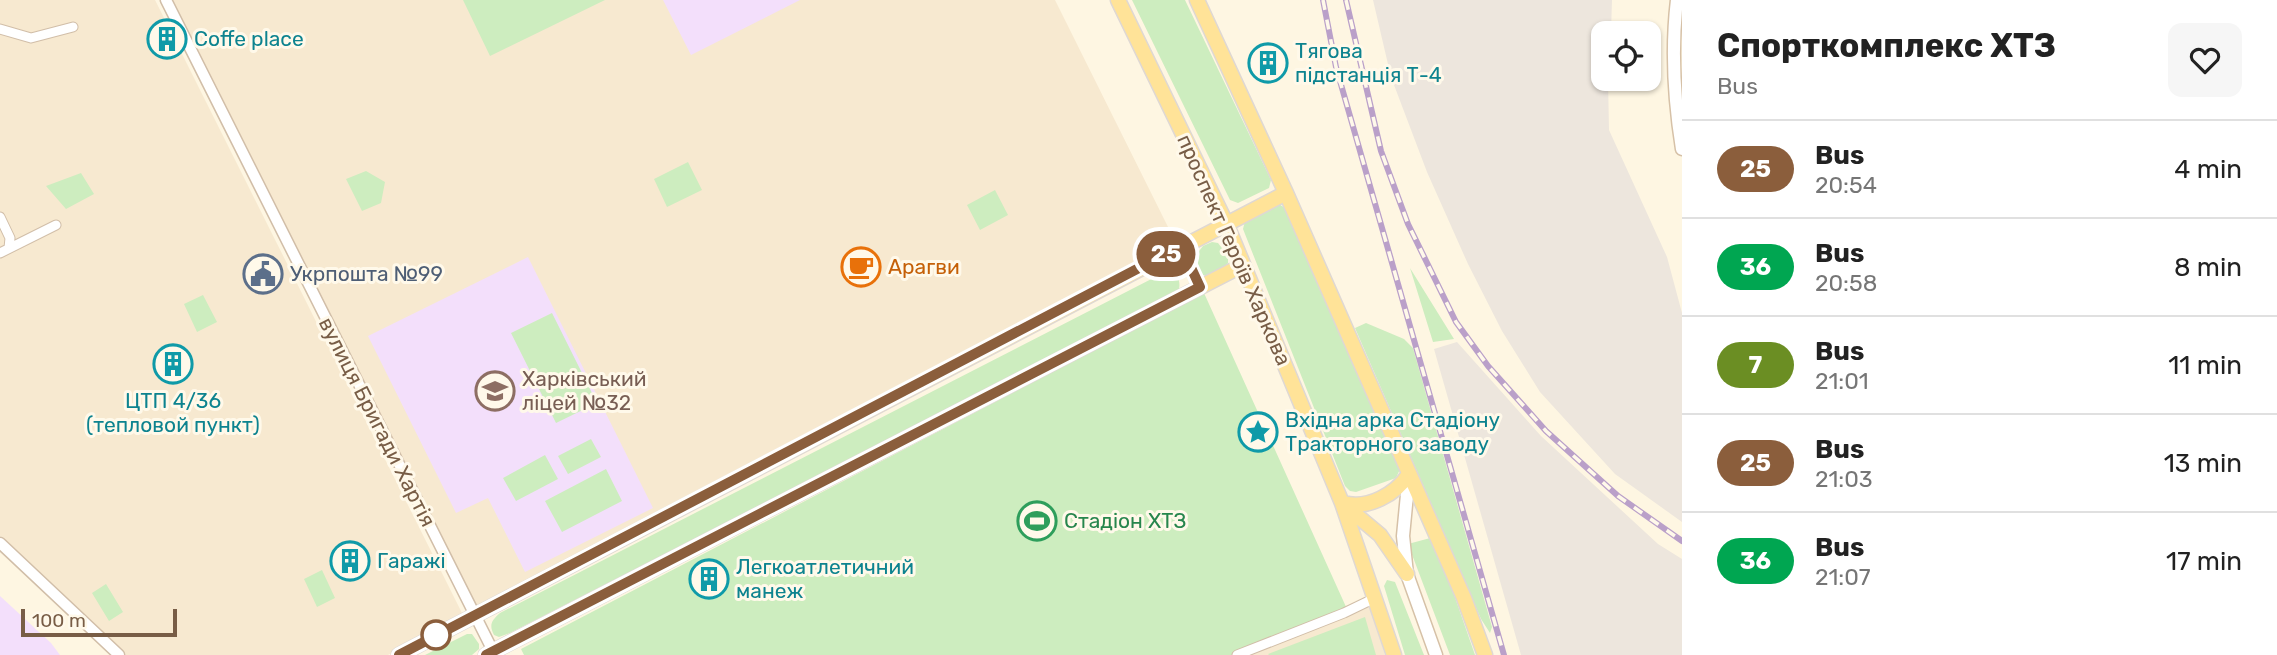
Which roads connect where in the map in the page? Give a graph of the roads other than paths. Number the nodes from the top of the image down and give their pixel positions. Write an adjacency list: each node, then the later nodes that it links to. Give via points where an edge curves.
1 (166, 0): 19 (street, вулиця Бригади Хартія)
2 (1118, 0): 10 (main road, проспект Героїв Харкова)
3 (1198, 0): 8 (main road)
4 (1677, 0): 7 (main road, via 1674,71)
5 (74, 27): 6 (street, via 31,38)
6 (0, 29)
7 (1682, 149)
8 (1286, 193): 10 (main road); 14 (main road)
9 (0, 217): 12 (street, via 10,238)
10 (1226, 223): 13 (main road, проспект Героїв Харкова); 19 (main road)
11 (56, 225): 12 (street)
12 (5, 251)
13 (1243, 265): 15 (main road, проспект Героїв Харкова); 20 (main road)
14 (1409, 474): 15 (main road, via 1396,490 1375,500 1353,506); 17 (main road, via 1403,536); 26 (main road)
15 (1342, 503): 17 (main road, via 1380,535); 18 (main road, проспект Героїв Харкова)
16 (0, 543): 21 (street)
17 (1407, 574): 25 (main road)
18 (1376, 598): 23 (street); 24 (main road, проспект Героїв Харкова)
19 (474, 616): 20 (street, вулиця Бригади Хартія); 22 (main road)
20 (491, 654)
21 (119, 655)
22 (399, 655)
23 (1237, 655)
24 (1394, 655)
25 (1436, 655)
26 (1485, 655)

